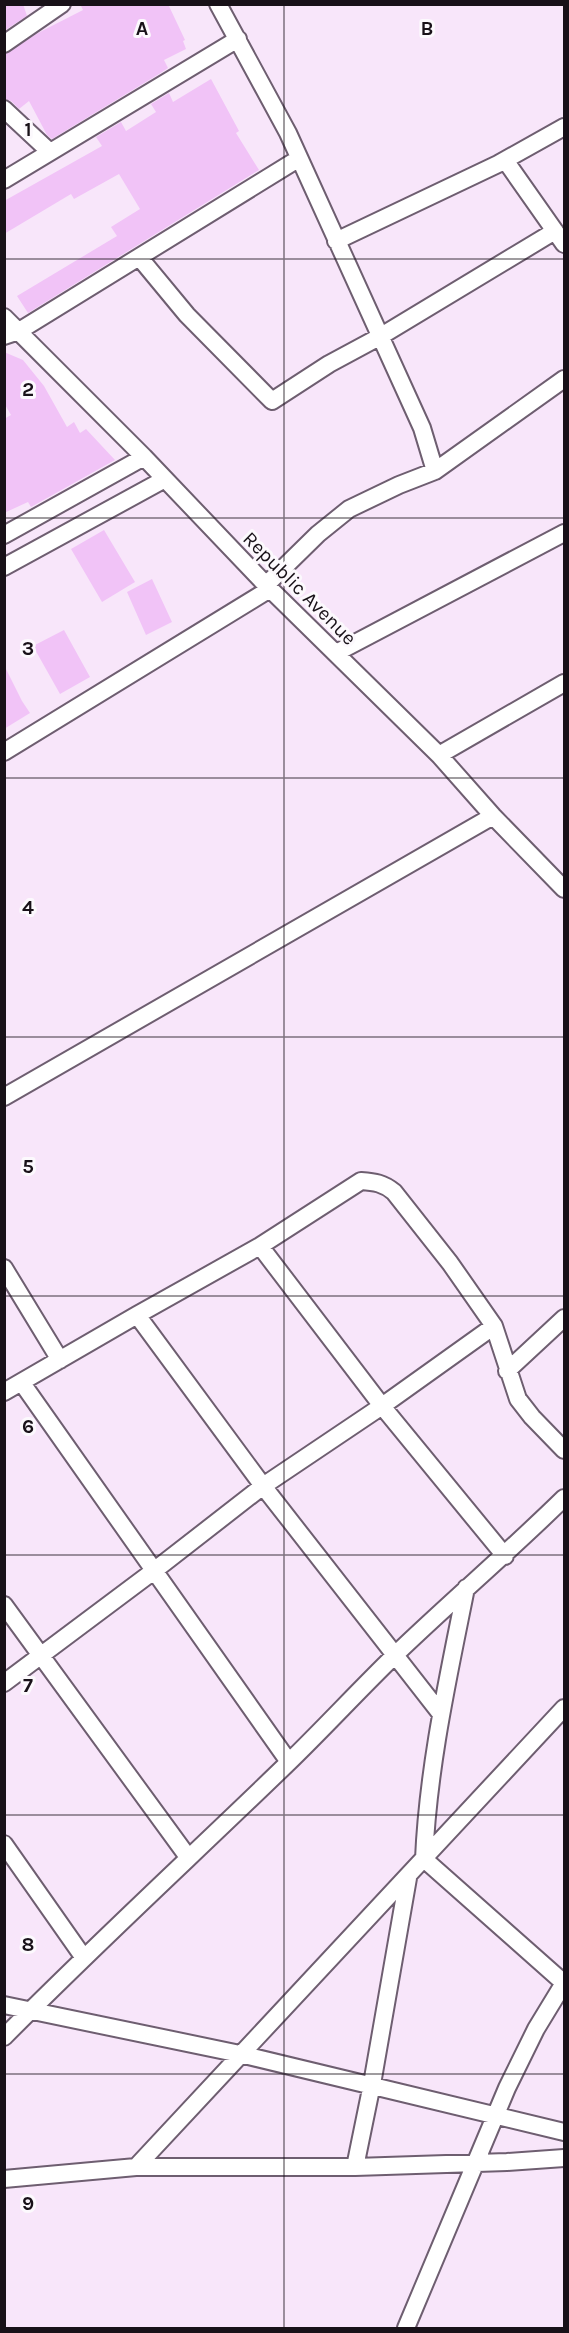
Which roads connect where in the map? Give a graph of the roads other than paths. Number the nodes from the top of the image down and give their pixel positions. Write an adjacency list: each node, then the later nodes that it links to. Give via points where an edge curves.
1 (62, 4): 3 (street)
2 (218, 4): 4 (street)
3 (42, 10): 5 (street)
4 (238, 39): 8 (street); 9 (street)
5 (4, 44)
6 (4, 109): 8 (street)
7 (564, 127): 10 (street)
8 (50, 152): 11 (street)
9 (298, 159): 13 (street); 14 (street)
10 (505, 160): 12 (street); 13 (street)
11 (4, 180)
12 (560, 238): 17 (street)
13 (336, 241): 17 (street)
14 (139, 257): 16 (street); 17 (street, via 187,315 272,401)
15 (4, 317): 16 (street, Republic Avenue)
16 (12, 334): 19 (street, Republic Avenue)
17 (381, 336): 20 (street, via 422,428)
18 (564, 379): 20 (street)
19 (144, 458): 21 (street, Republic Avenue); 23 (street)
20 (435, 471): 25 (street, via 349,509 318,534)
21 (165, 479): 24 (street); 25 (street, Republic Avenue)
22 (564, 533): 26 (street)
23 (4, 535)
24 (4, 567)
25 (268, 587): 26 (street, Republic Avenue); 28 (street)
26 (336, 653): 29 (street, Republic Avenue)
27 (564, 684): 29 (street)
28 (4, 752)
29 (439, 755): 30 (street, Republic Avenue)
30 (493, 816): 31 (street, Republic Avenue); 32 (street)
31 (564, 889)
32 (4, 1097)
33 (260, 1246): 35 (street); 37 (street, via 361,1181 384,1184 443,1254); 42 (street)
34 (4, 1268): 38 (street)
35 (137, 1315): 38 (street); 44 (street)
36 (564, 1318): 39 (street)
37 (494, 1326): 39 (street); 42 (street)
38 (60, 1359): 40 (street)
39 (507, 1371): 43 (street, via 518,1399)
40 (22, 1383): 41 (street); 47 (street)
41 (4, 1392)
42 (382, 1406): 44 (street); 46 (street)
43 (564, 1450)
44 (263, 1486): 47 (street); 51 (street)
45 (564, 1498): 46 (street)
46 (505, 1556): 48 (street)
47 (155, 1570): 50 (street); 55 (street)
48 (466, 1588): 51 (street); 54 (street)
49 (4, 1605): 50 (street)
50 (40, 1656): 52 (street); 57 (street)
51 (394, 1656): 54 (street); 55 (street)
52 (4, 1683)
53 (564, 1708): 58 (street)
54 (441, 1714): 58 (street)
55 (289, 1762): 57 (street)
56 (4, 1844): 60 (street)
57 (188, 1857): 60 (street)
58 (424, 1859): 59 (street); 66 (street, via 564,1983 517,2065)
59 (408, 1878): 64 (street); 65 (street)
60 (84, 1958): 62 (street)
61 (4, 2005): 62 (street)
62 (31, 2010): 63 (street); 64 (street)
63 (4, 2037)
64 (240, 2054): 65 (street); 71 (street)
65 (372, 2084): 66 (street); 70 (street)
66 (495, 2114): 67 (street); 69 (street)
67 (564, 2132)
68 (564, 2158): 69 (street)
69 (476, 2163): 70 (street); 73 (street)
70 (355, 2167): 71 (street)
71 (136, 2168): 72 (street)
72 (4, 2179)
73 (406, 2328)

